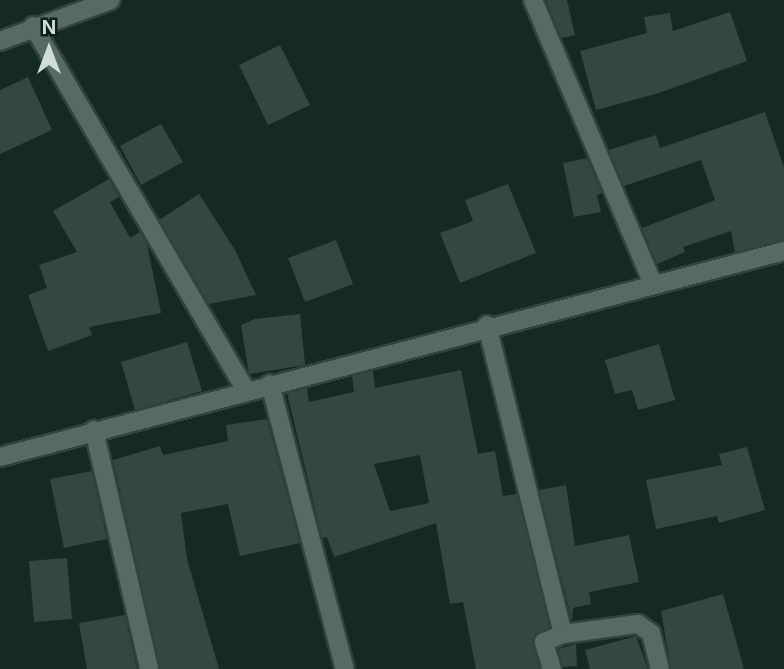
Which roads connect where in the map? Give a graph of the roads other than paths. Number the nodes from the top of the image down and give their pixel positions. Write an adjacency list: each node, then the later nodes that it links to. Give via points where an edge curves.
1 (111, 0): 3 (street)
2 (533, 0): 6 (street)
3 (33, 26): 4 (street); 9 (street)
4 (0, 41)
5 (784, 251): 6 (street)
6 (653, 284): 7 (street)
7 (487, 326): 8 (street); 12 (street)
8 (270, 384): 9 (street); 14 (street)
9 (246, 391): 10 (street)
10 (94, 430): 11 (street); 13 (street)
11 (0, 457)
12 (563, 634): 15 (street, via 544,642); 16 (street, via 638,624 651,632)
13 (149, 669)
14 (345, 669)
15 (552, 669)
16 (660, 669)

